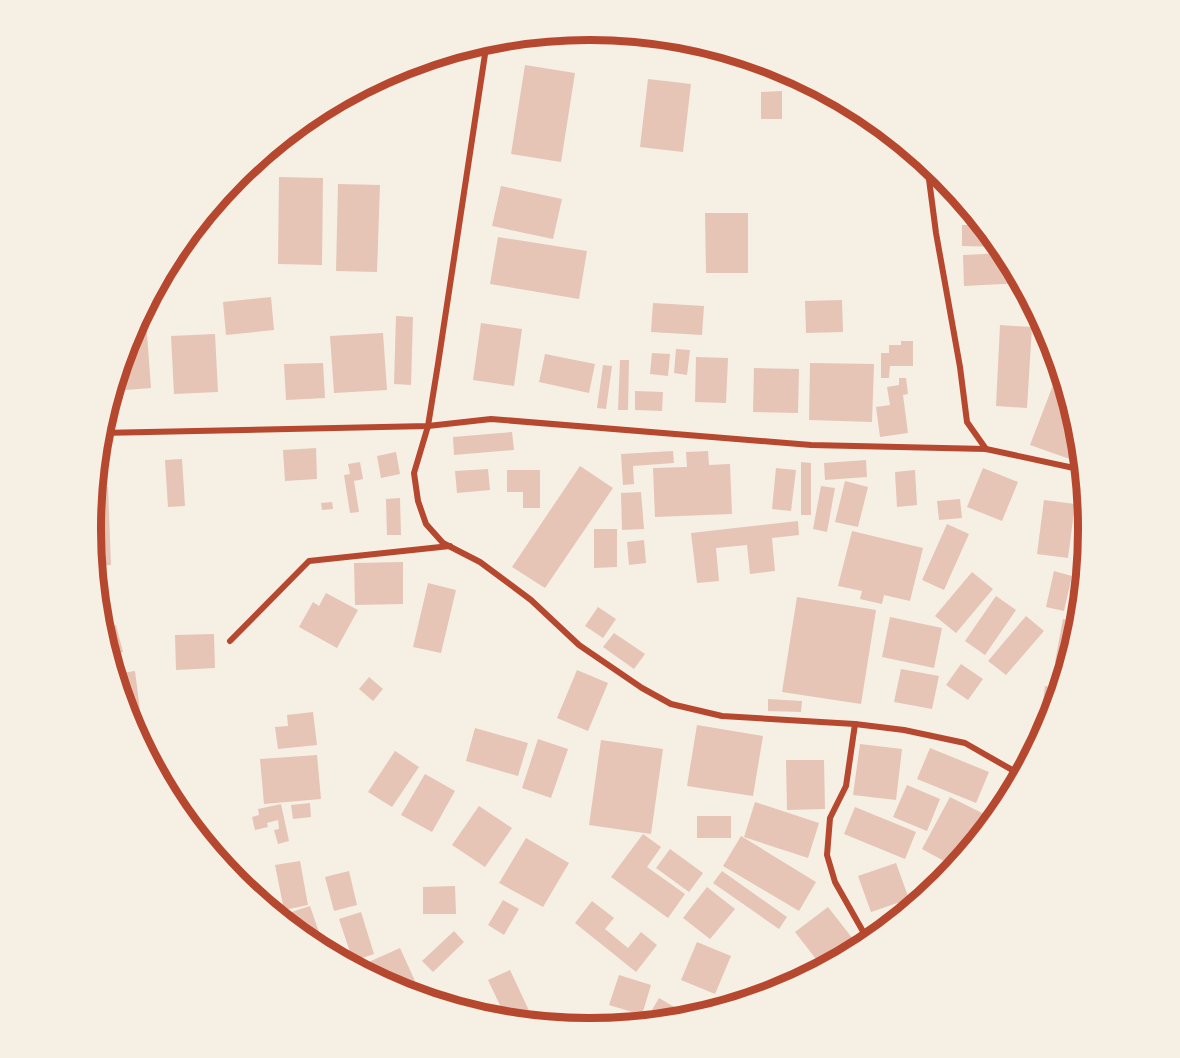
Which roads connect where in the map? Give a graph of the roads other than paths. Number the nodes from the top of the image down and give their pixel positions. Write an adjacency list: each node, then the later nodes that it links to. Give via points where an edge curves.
1 (485, 52): 3 (street)
2 (929, 178): 5 (street, via 967,422)
3 (428, 426): 4 (street); 5 (street, via 491,419 811,445); 7 (street, via 414,473 418,501 426,524)
4 (111, 433)
5 (986, 449): 6 (street)
6 (1074, 468)
7 (450, 546): 8 (street, via 309,561); 9 (street, via 480,562 523,594 579,645 671,704 722,716)
8 (230, 641)
9 (855, 724): 10 (street, via 965,743); 11 (street, via 846,786 830,818 827,855 835,882)
10 (1014, 771)
11 (864, 933)

